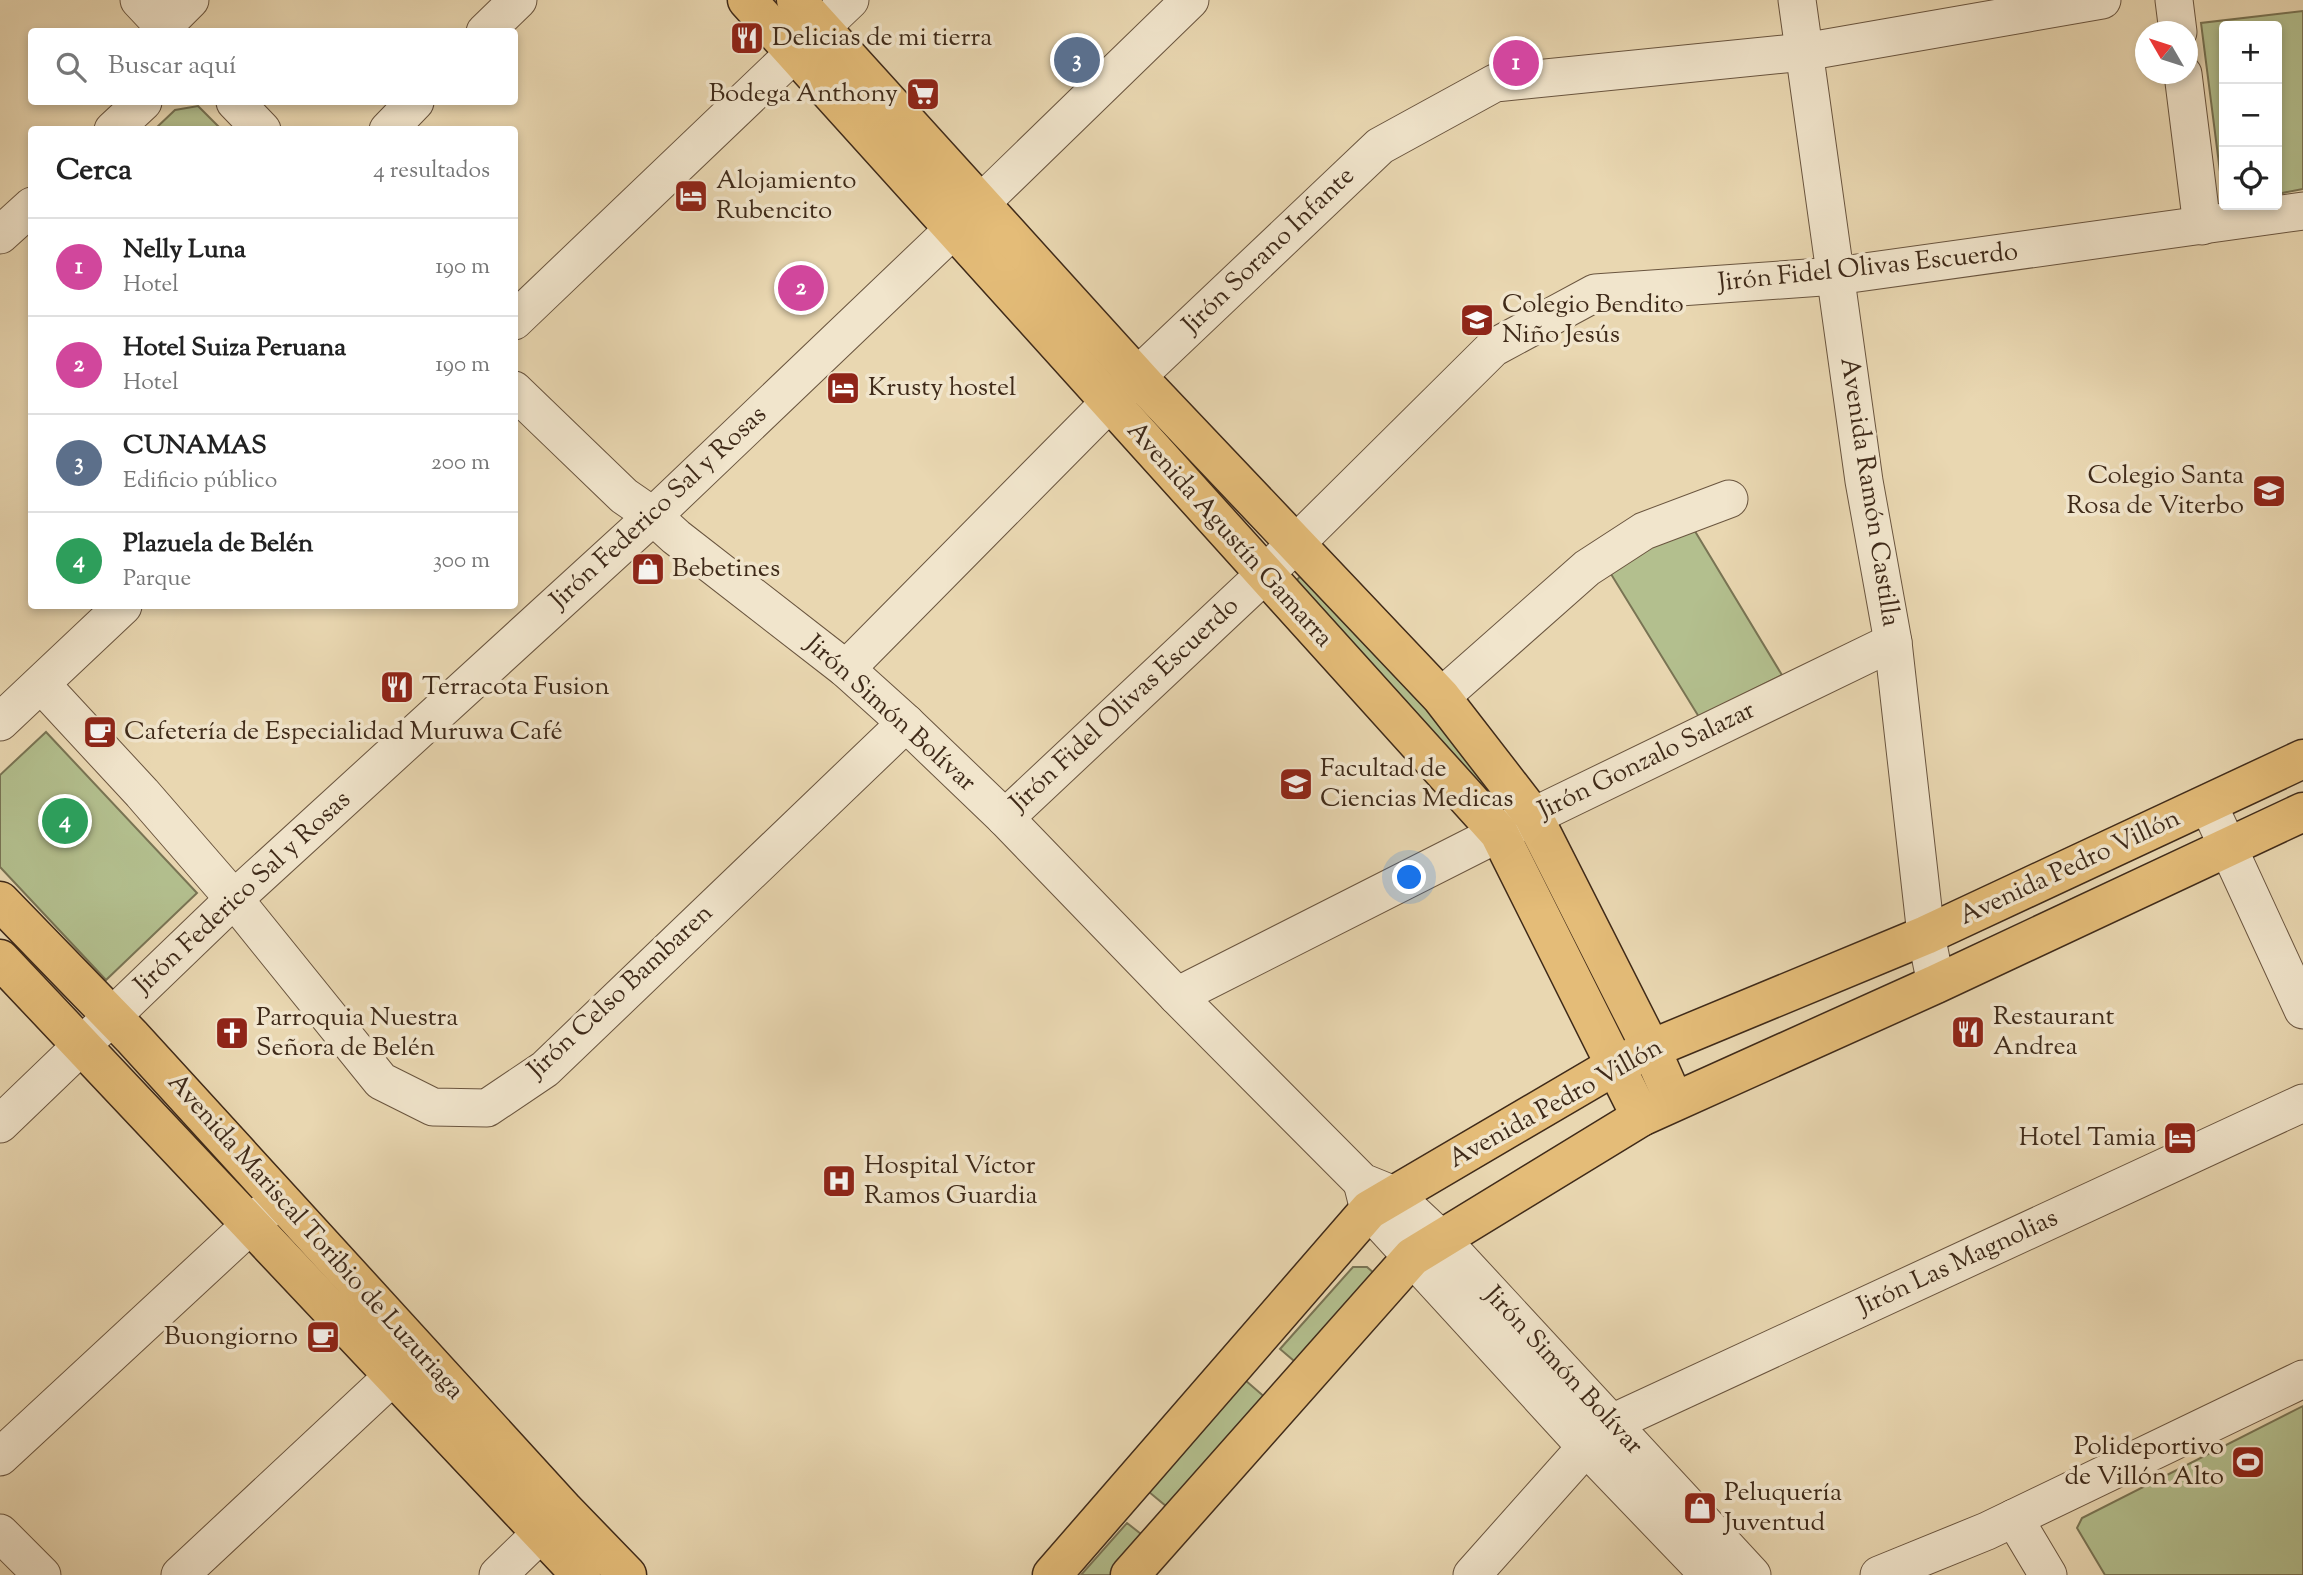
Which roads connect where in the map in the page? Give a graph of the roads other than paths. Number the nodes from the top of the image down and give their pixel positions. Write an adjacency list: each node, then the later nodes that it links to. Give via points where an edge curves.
1 (139, 0): 12 (street)
2 (190, 0): 13 (street)
3 (518, 0): 14 (street)
4 (747, 0): 15 (main road, Avenida Agustín Gamarra)
5 (796, 0): 15 (main road, Avenida Agustín Gamarra)
6 (850, 0): 15 (street)
7 (1190, 0): 26 (street, Jirón Federico Sal y Rosas)
8 (1797, 0): 16 (street, Avenida Ramón Castilla)
9 (2102, 0): 16 (street, Jirón Sorano Infante)
10 (2174, 0): 11 (street)
11 (2177, 21)
12 (166, 28)
13 (168, 28)
14 (489, 28)
15 (808, 40): 26 (main road, Avenida Agustín Gamarra); 30 (street)
16 (1804, 52): 29 (street, Avenida Ramón Castilla); 31 (street, Jirón Sorano Infante, via 1495,83 1380,146)
17 (2184, 84): 27 (street)
18 (141, 105): 21 (street)
19 (238, 105): 22 (street)
20 (412, 105): 23 (street)
21 (117, 126)
22 (258, 126)
23 (392, 126)
24 (28, 210): 28 (street)
25 (2303, 211): 27 (street, Jirón Fidel Olivas Escuerdo)
26 (968, 216): 31 (main road, Avenida Agustín Gamarra); 34 (street, Jirón Federico Sal y Rosas)
27 (2202, 226): 29 (street, Jirón Fidel Olivas Escuerdo)
28 (0, 235)
29 (1836, 276): 35 (street, Jirón Fidel Olivas Escuerdo, via 1595,293 1493,348); 38 (street, Avenida Ramón Castilla, via 1864,481)
30 (518, 317)
31 (1124, 390): 35 (main road, Avenida Agustín Gamarra); 36 (main road, Avenida Agustín Gamarra); 39 (street, Jirón Sorano Infante)
32 (518, 394): 34 (street, Jirón Simón Bolívar, via 624,496)
33 (1729, 499): 41 (street, via 1644,531 1587,568)
34 (653, 516): 39 (street, Jirón Simón Bolívar); 51 (street, Jirón Federico Sal y Rosas)
35 (1295, 545): 36 (street, Jirón Fidel Olivas Escuerdo); 41 (main road, Avenida Agustín Gamarra)
36 (1264, 575): 48 (street, Jirón Fidel Olivas Escuerdo); 49 (main road, Avenida Agustín Gamarra)
37 (120, 609): 40 (street)
38 (1893, 642): 47 (street, Jirón Gonzalo Salazar); 53 (street, Avenida Ramón Castilla)
39 (846, 669): 43 (street, Jirón Simón Bolívar)
40 (41, 684): 42 (street); 51 (street, Jirón Celso Bambaren)
41 (1441, 698): 47 (main road, Avenida Agustín Gamarra)
42 (0, 722)
43 (906, 723): 48 (street, Jirón Simón Bolívar); 51 (street, Jirón Celso Bambaren, via 545,1069 488,1108 433,1107 381,1081)
44 (2303, 759): 45 (main road, Avenida Pedro Villón)
45 (2208, 804): 50 (street); 53 (main road, Avenida Pedro Villón)
46 (2303, 812): 50 (main road, Avenida Pedro Villón)
47 (1533, 816): 49 (street, Jirón Gonzalo Salazar); 60 (main road, Avenida Agustín Gamarra)
48 (1004, 818): 56 (street, Jirón Simón Bolívar)
49 (1499, 832): 56 (street, Jirón Gonzalo Salazar); 61 (main road, Avenida Agustín Gamarra)
50 (2230, 848): 55 (main road, Avenida Pedro Villón); 57 (street)
51 (234, 899): 58 (street, Jirón Federico Sal y Rosas)
52 (0, 901): 58 (main road, Avenida Mariscal Toribio de Luzuriaga)
53 (1926, 935): 55 (street, Avenida Ramón Castilla); 60 (main road, Avenida Pedro Villón)
54 (0, 959): 59 (main road, Avenida Mariscal Toribio de Luzuriaga)
55 (1936, 984): 63 (main road, Avenida Pedro Villón)
56 (1177, 996): 65 (street, Jirón Simón Bolívar)
57 (2303, 1010)
58 (113, 1016): 59 (street, Jirón Federico Sal y Rosas); 66 (main road, Avenida Mariscal Toribio de Luzuriaga)
59 (82, 1044): 64 (street, Jirón Federico Sal y Rosas); 67 (main road, Avenida Mariscal Toribio de Luzuriaga)
60 (1651, 1049): 61 (main road, Avenida Pedro Villón); 63 (main road, Avenida Agustín Gamarra)
61 (1616, 1065): 63 (main road, Avenida Agustín Gamarra); 65 (main road, Avenida Pedro Villón)
62 (2303, 1103): 73 (street, Jirón Las Magnolias)
63 (1657, 1109): 68 (main road, Avenida Pedro Villón)
64 (0, 1124)
65 (1375, 1196): 68 (street, Jirón Simón Bolívar); 69 (main road, Avenida Pedro Villón)
66 (279, 1199): 67 (street); 78 (main road, Avenida Mariscal Toribio de Luzuriaga)
67 (251, 1225): 70 (main road, Avenida Mariscal Toribio de Luzuriaga); 75 (street)
68 (1427, 1248): 72 (main road, Avenida Pedro Villón); 73 (street, Jirón Simón Bolívar); 74 (street, Jirón Simón Bolívar)
69 (1250, 1347): 72 (main road); 76 (main road, Avenida Pedro Villón)
70 (392, 1377): 78 (main road, Avenida Mariscal Toribio de Luzuriaga); 82 (street)
71 (2303, 1379): 77 (street)
72 (1297, 1386): 79 (main road, Avenida Pedro Villón)
73 (1612, 1423): 90 (street, Jirón Simón Bolívar)
74 (1586, 1447): 88 (street); 89 (street, Jirón Simón Bolívar)
75 (0, 1457)
76 (1125, 1491): 79 (main road); 86 (main road, Avenida Pedro Villón)
77 (2014, 1518): 91 (street); 92 (street)
78 (553, 1522): 83 (street); 84 (main road, Avenida Mariscal Toribio de Luzuriaga); 85 (main road, Avenida Mariscal Toribio de Luzuriaga)
79 (1169, 1531): 87 (main road, Avenida Pedro Villón)
80 (0, 1533): 81 (street)
81 (42, 1575)
82 (180, 1575)
83 (498, 1575)
84 (581, 1575)
85 (627, 1575)
86 (1052, 1575)
87 (1130, 1575)
88 (1472, 1575)
89 (1709, 1575)
90 (1752, 1575)
91 (1879, 1575)
92 (2048, 1575)

